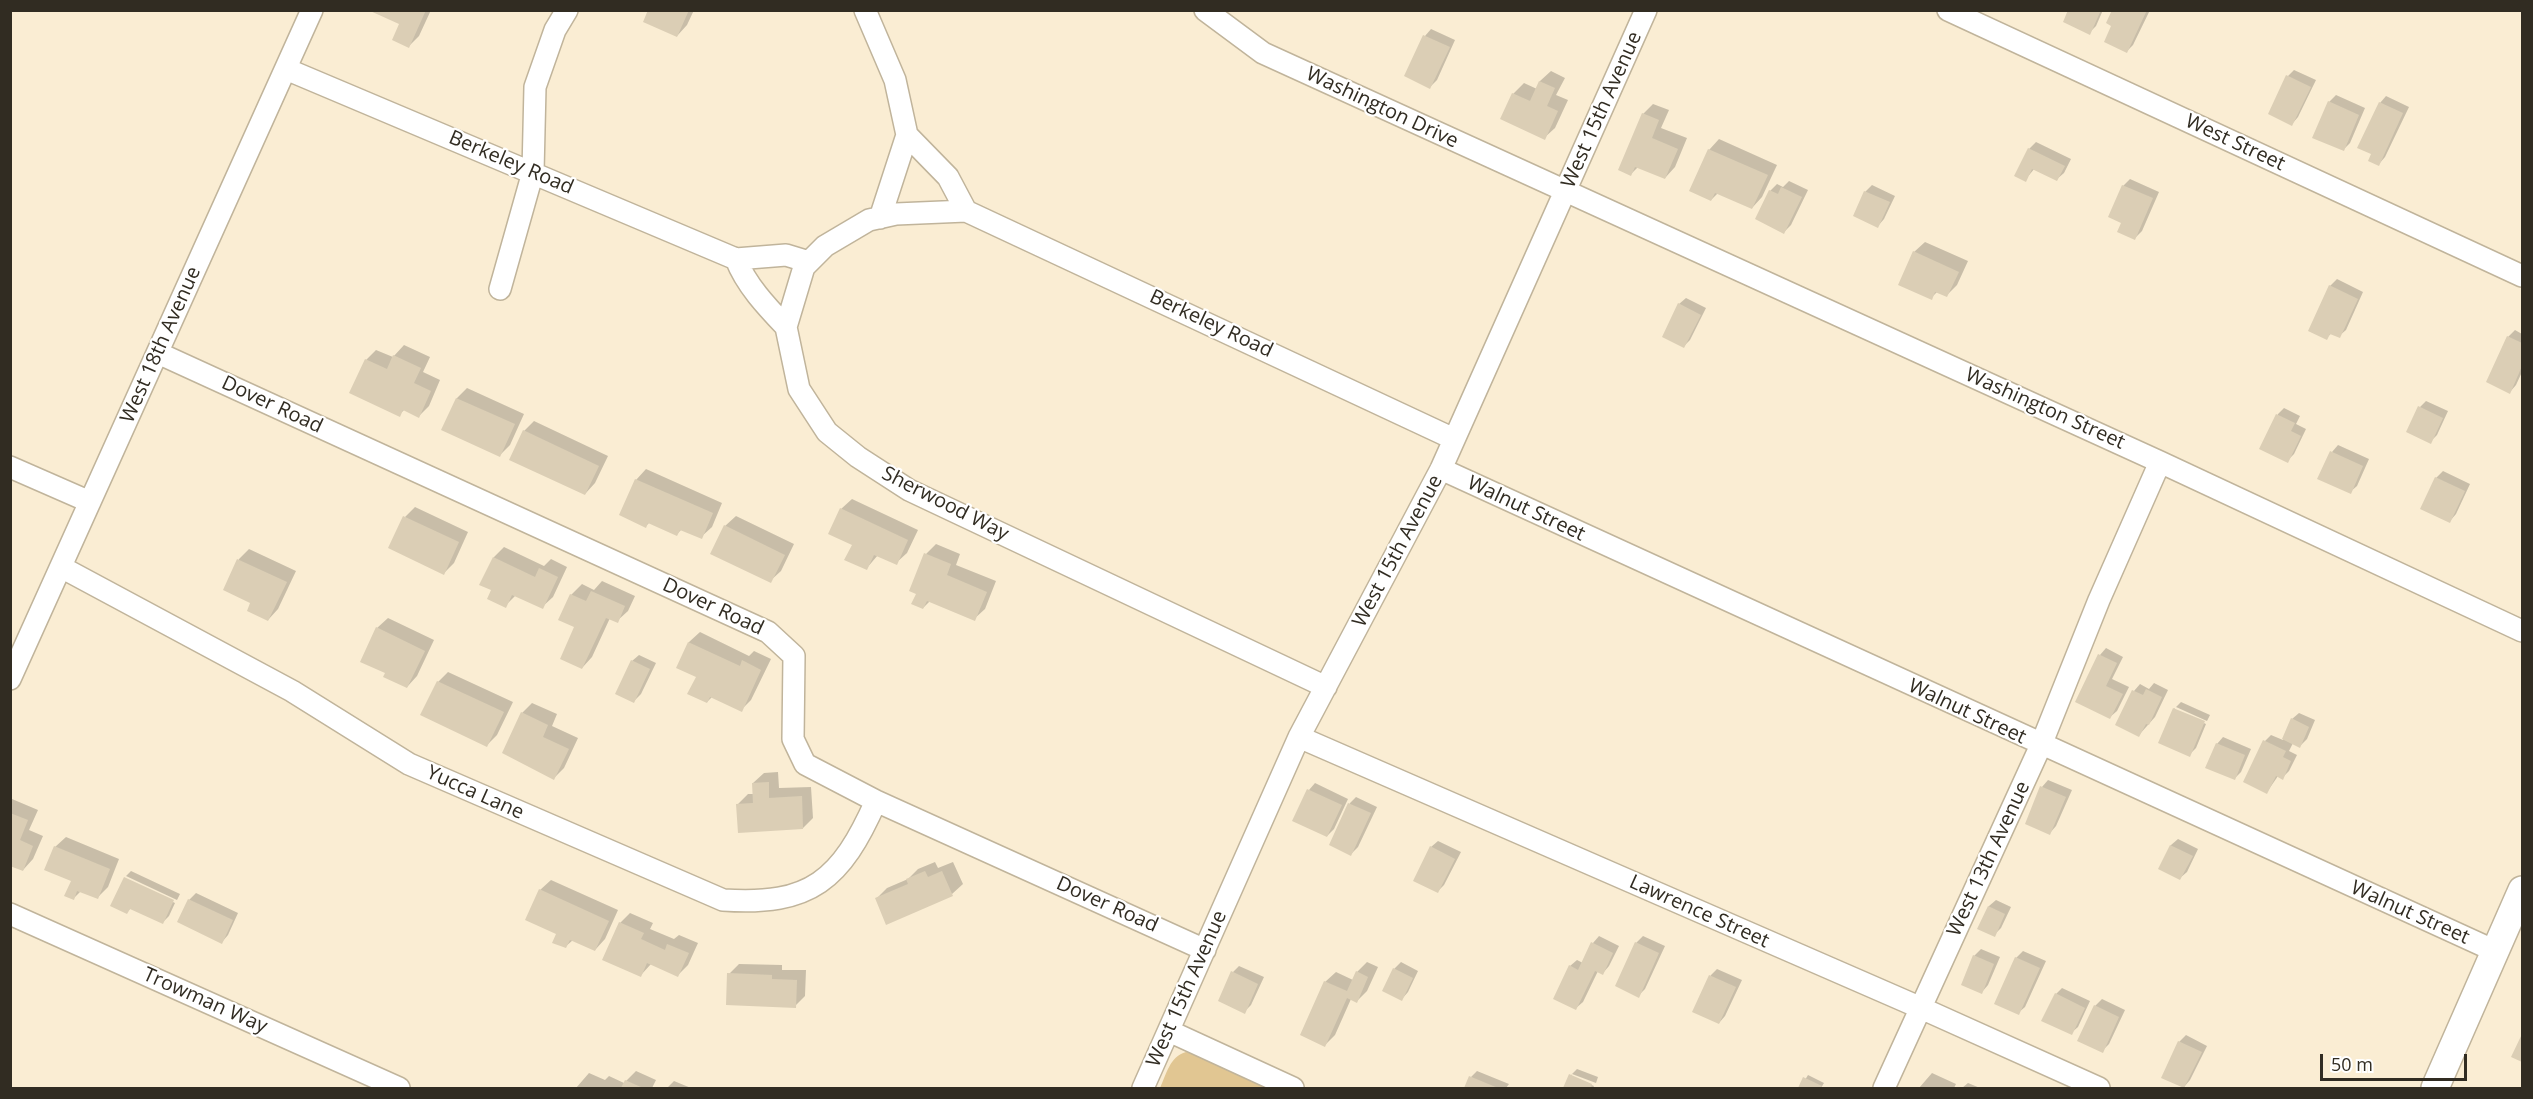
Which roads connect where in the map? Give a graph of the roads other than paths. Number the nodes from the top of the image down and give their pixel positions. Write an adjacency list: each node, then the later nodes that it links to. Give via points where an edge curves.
1 (312, 10): 7 (street, West 18th Avenue)
2 (567, 10): 9 (street, via 555,30 535,87)
3 (1205, 10): 10 (street, Washington Drive, via 1263,53)
4 (1646, 10): 10 (street, West 15th Avenue)
5 (1948, 10): 15 (street, West Street)
6 (873, 16): 8 (street, via 895,80)
7 (286, 69): 9 (street, Berkeley Road); 18 (street, West 18th Avenue)
8 (907, 135): 11 (street, via 948,177); 12 (street)
9 (533, 172): 13 (street, Berkeley Road); 16 (street)
10 (1566, 193): 19 (street, West 15th Avenue); 20 (street, Washington Street)
11 (966, 211): 12 (street, Sherwood Way); 19 (street, Berkeley Road)
12 (880, 218): 14 (street, Sherwood Way, via 869,220 825,246)
13 (736, 259): 14 (street, Berkeley Road, via 786,255); 17 (street, via 752,288)
14 (809, 261): 17 (street, Sherwood Way, via 796,286)
15 (2523, 276)
16 (500, 289)
17 (786, 327): 27 (street, Sherwood Way, via 799,389 827,432 858,458 909,490)
18 (158, 353): 23 (street, West 18th Avenue); 30 (street, Dover Road, via 768,632 794,656 793,739 805,764)
19 (1454, 439): 22 (street, West 15th Avenue)
20 (2160, 462): 25 (street, Washington Street); 29 (street, West 13th Avenue)
21 (10, 467): 23 (street)
22 (1441, 469): 27 (street, West 15th Avenue); 29 (street, Walnut Street)
23 (90, 502): 24 (street, West 18th Avenue)
24 (61, 567): 26 (street, West 18th Avenue); 30 (street, Yucca Lane, via 291,691 409,764 723,900 757,902 801,894 825,879 858,838)
25 (2523, 631)
26 (10, 679)
27 (1326, 687): 28 (street, West 15th Avenue)
28 (1299, 737): 34 (street, West 15th Avenue); 36 (street, Lawrence Street)
29 (2041, 745): 35 (street, Walnut Street); 36 (street, West 13th Avenue)
30 (876, 801): 34 (street, Dover Road)
31 (2523, 890): 33 (main road)
32 (10, 914): 38 (street, Trowman Way)
33 (2515, 929): 35 (main road)
34 (1205, 950): 37 (street, West 15th Avenue)
35 (2495, 951): 43 (main road)
36 (1921, 1008): 41 (street, West 13th Avenue); 42 (street, Lawrence Street)
37 (1169, 1030): 39 (street, West 15th Avenue); 40 (street)
38 (399, 1089)
39 (1143, 1089)
40 (1293, 1089)
41 (1884, 1089)
42 (2099, 1089)
43 (2435, 1089)

